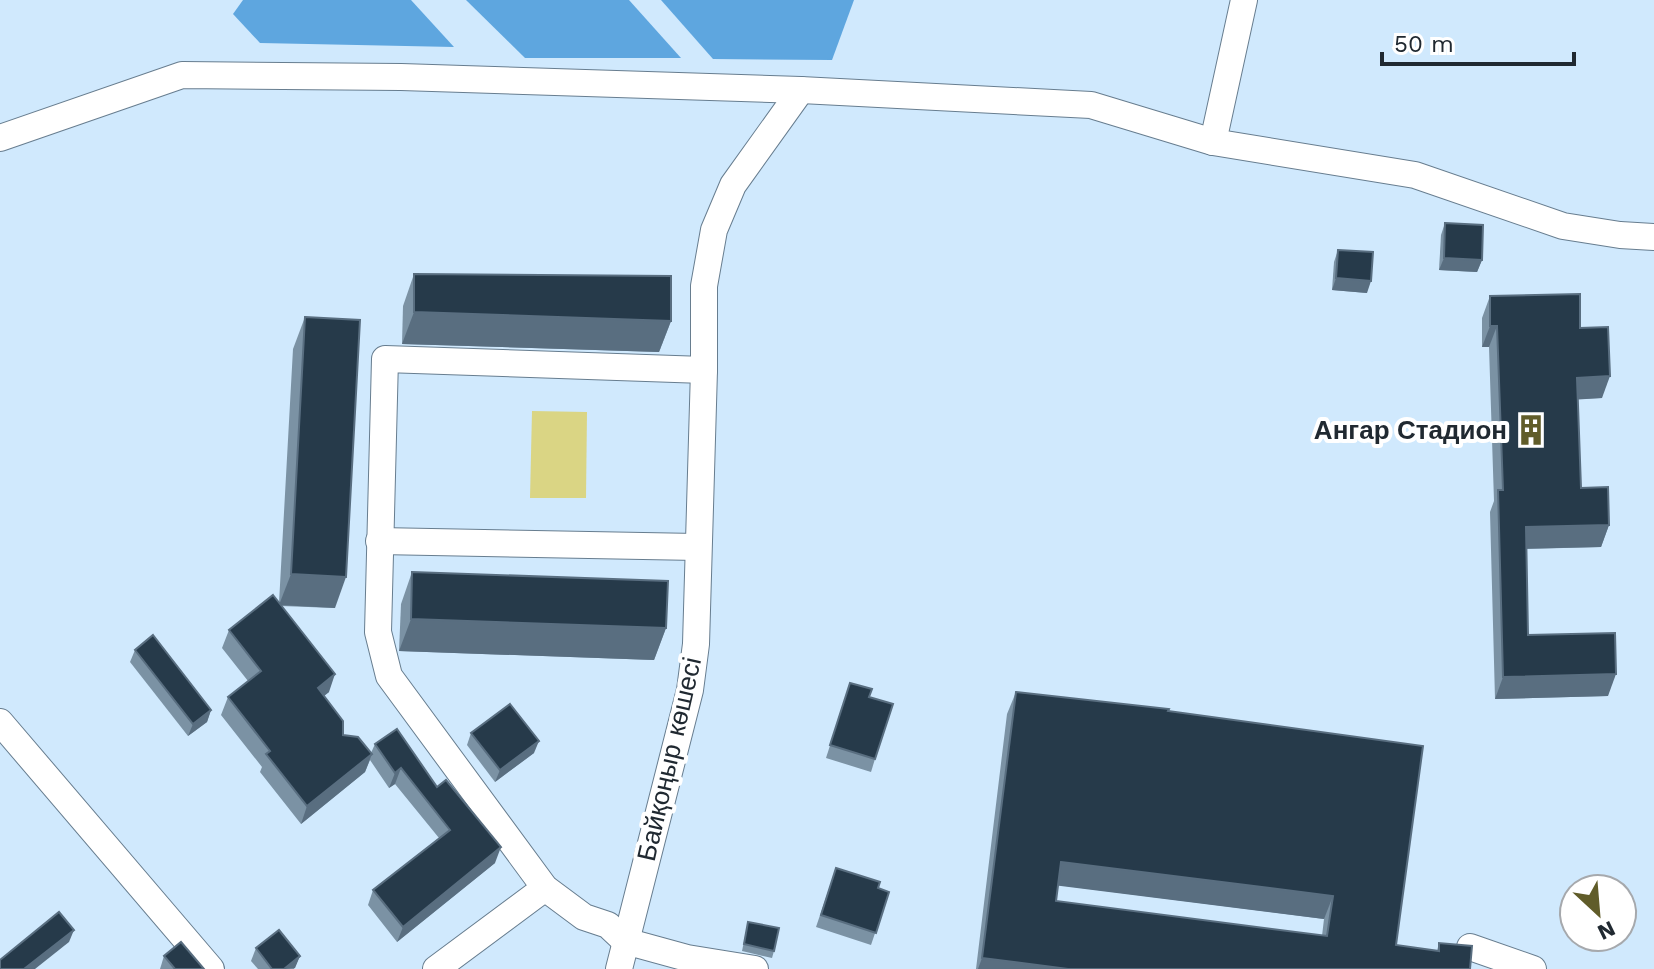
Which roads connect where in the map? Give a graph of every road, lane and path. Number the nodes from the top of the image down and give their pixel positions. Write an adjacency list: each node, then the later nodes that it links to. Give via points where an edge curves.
1 (1244, 0): 4 (street)
2 (801, 90): 3 (street, via 182,75); 4 (street, via 1091,105); 6 (street, Байқоңыр көшесі, via 733,185 714,230 704,286)
3 (0, 138)
4 (1213, 142): 5 (street, via 1415,175 1563,226)
5 (1654, 237)
6 (704, 370): 7 (street, via 385,359); 8 (street, Байқоңыр көшесі)
7 (379, 541): 8 (street); 10 (street, via 378,632 389,676)
8 (697, 547): 11 (street, Байқоңыр көшесі, via 690,690)
9 (0, 722): 13 (street)
10 (545, 888): 11 (street); 14 (street)
11 (625, 941): 15 (street, Байқоңыр көшесі); 16 (street)
12 (1470, 947): 17 (street)
13 (211, 969)
14 (436, 969)
15 (619, 969)
16 (755, 969)
17 (1533, 969)

